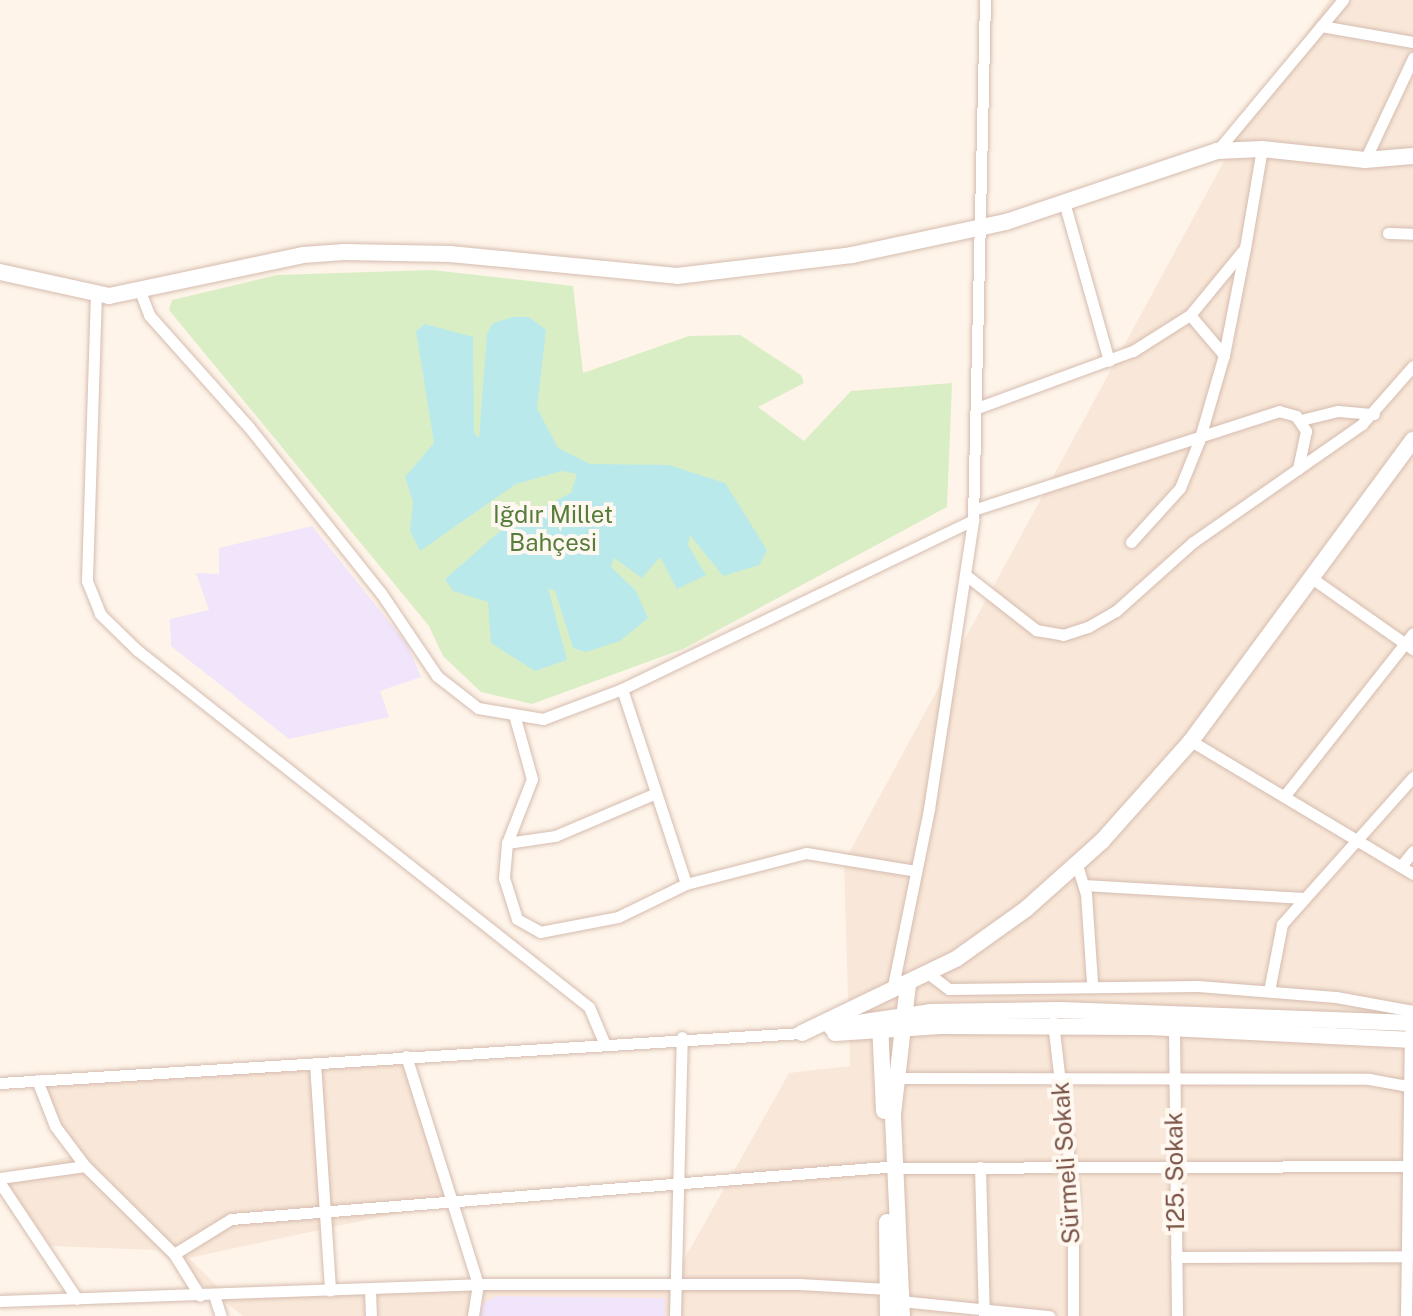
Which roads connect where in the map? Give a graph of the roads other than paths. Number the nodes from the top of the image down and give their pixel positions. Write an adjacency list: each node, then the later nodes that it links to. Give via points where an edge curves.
1 (985, 0): 11 (street)
2 (1343, 0): 3 (street)
3 (1321, 26): 4 (street); 7 (street)
4 (1413, 42)
5 (1413, 58): 9 (street)
6 (1262, 149): 7 (street); 9 (street); 14 (street)
7 (1217, 151): 10 (street)
8 (1413, 156): 9 (street)
9 (1365, 160)
10 (1064, 202): 11 (street); 20 (street)
11 (984, 225): 16 (street, via 852,255 677,276 450,254 344,252 303,255); 22 (street)
12 (1388, 233): 13 (street)
13 (1413, 234)
14 (1245, 248): 18 (street); 19 (street)
15 (0, 272): 17 (street)
16 (140, 291): 17 (street); 35 (street, via 149,315 276,461 381,593 437,676 478,708)
17 (96, 292): 62 (street, via 87,581 100,614 137,650 589,1007)
18 (1190, 315): 19 (street); 20 (street)
19 (1224, 355): 25 (street)
20 (1109, 361): 22 (street)
21 (1413, 366): 23 (street)
22 (977, 408): 28 (street)
23 (1374, 414): 24 (street, via 1338,411); 27 (street)
24 (1301, 420): 25 (street, via 1279,411); 27 (street, via 1306,437)
25 (1202, 434): 28 (street); 29 (street, via 1180,488)
26 (1413, 441): 31 (street)
27 (1298, 469): 30 (street, via 1173,558 1116,611 1076,631 1054,634 1028,626)
28 (973, 515): 30 (street); 34 (street)
29 (1131, 542)
30 (967, 576): 45 (street)
31 (1310, 577): 33 (street); 36 (street)
32 (1413, 633): 33 (street)
33 (1409, 646): 39 (street)
34 (622, 689): 35 (street, via 543,719); 38 (street)
35 (515, 718): 41 (street, via 532,779)
36 (1191, 741): 39 (street); 43 (street)
37 (1413, 777): 40 (street)
38 (654, 794): 41 (street, via 555,836); 47 (street)
39 (1286, 794): 40 (street)
40 (1358, 842): 44 (street); 49 (street)
41 (507, 843): 47 (street, via 504,878 517,919 540,932 618,917)
42 (1413, 851): 44 (street)
43 (1077, 865): 48 (street); 50 (street, via 1026,909)
44 (1401, 866): 46 (street)
45 (916, 871): 47 (street, via 806,853); 54 (street)
46 (1413, 874)
47 (686, 884)
48 (1085, 885): 49 (street); 51 (street)
49 (1303, 898): 53 (street, via 1282,924)
50 (929, 974): 51 (street, via 949,989); 52 (street)
51 (1092, 983): 53 (street)
52 (908, 984): 54 (street); 56 (street)
53 (1269, 991): 58 (street)
54 (885, 994): 57 (street); 60 (street)
55 (1053, 1018): 56 (street); 58 (street); 59 (street); 67 (street, Sürmeli Sokak)
56 (900, 1023): 57 (street); 66 (street)
57 (880, 1025): 60 (street); 75 (street)
58 (1412, 1025): 59 (street); 70 (street)
59 (1174, 1029): 65 (street, 125. Sokak)
60 (802, 1033): 61 (street)
61 (682, 1037): 62 (street); 78 (street)
62 (604, 1042): 63 (street)
63 (406, 1056): 64 (street); 79 (street)
64 (315, 1063): 68 (street); 80 (street)
65 (1174, 1077): 67 (street); 70 (street, via 1369,1079); 76 (street, 125. Sokak)
66 (895, 1078): 67 (street); 75 (street)
67 (1060, 1079): 74 (street, Sürmeli Sokak)
68 (37, 1080): 69 (street); 71 (street, via 55,1126)
69 (0, 1083)
70 (1410, 1086): 72 (street)
71 (85, 1166): 77 (street); 81 (street)
72 (1410, 1166): 76 (street); 82 (street)
73 (980, 1167): 74 (street); 75 (street); 94 (street)
74 (1070, 1167): 76 (street); 102 (street, Sürmeli Sokak)
75 (891, 1168): 78 (street); 87 (street); 93 (street)
76 (1175, 1169): 83 (street, 125. Sokak)
77 (0, 1180): 91 (street)
78 (679, 1186): 79 (street); 84 (street)
79 (449, 1199): 80 (street); 85 (street)
80 (326, 1210): 81 (street, via 231,1219); 88 (street)
81 (174, 1254): 90 (street)
82 (1410, 1255): 83 (street); 104 (street)
83 (1176, 1257): 103 (street, 125. Sokak)
84 (675, 1283): 85 (street); 87 (street); 99 (street)
85 (478, 1284): 86 (street); 98 (street)
86 (370, 1289): 88 (street); 97 (street)
87 (888, 1289): 93 (street); 100 (street)
88 (330, 1291): 89 (street)
89 (214, 1295): 90 (street); 96 (street)
90 (200, 1296): 91 (street)
91 (77, 1299): 92 (street)
92 (0, 1303): 95 (street)
93 (902, 1308): 94 (street)
94 (984, 1313): 101 (street)
95 (5, 1316)
96 (221, 1316)
97 (371, 1316)
98 (473, 1316)
99 (675, 1316)
100 (888, 1316)
101 (1049, 1316)
102 (1073, 1316)
103 (1177, 1316)
104 (1406, 1316)

